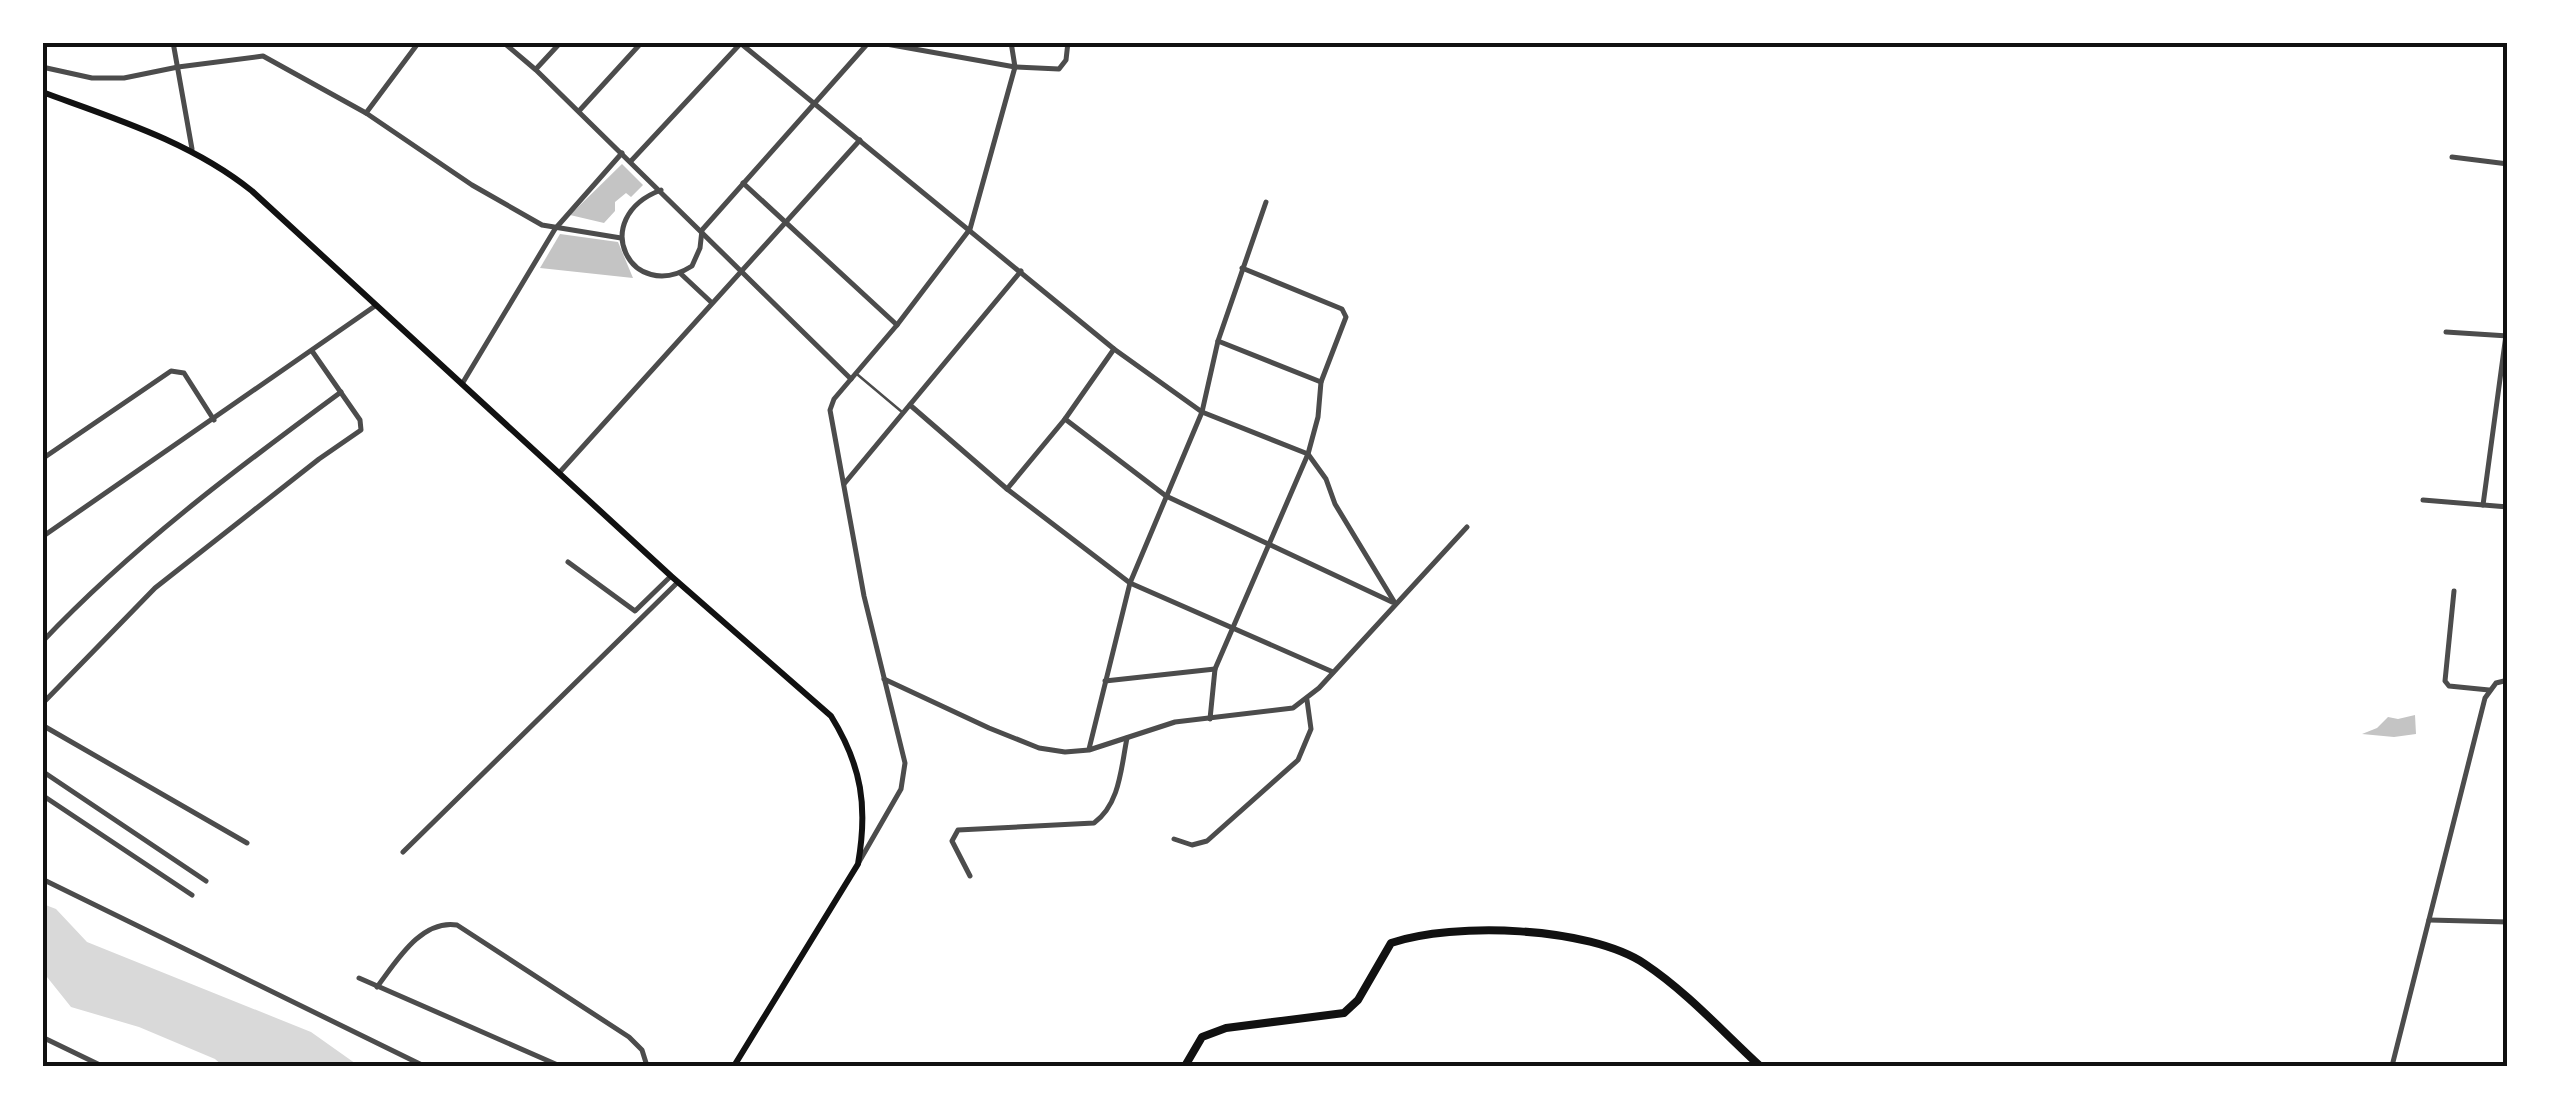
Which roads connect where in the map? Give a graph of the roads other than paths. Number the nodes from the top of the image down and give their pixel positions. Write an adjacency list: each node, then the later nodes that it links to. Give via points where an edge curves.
1 (173, 42): 11 (street)
2 (419, 42): 17 (street)
3 (503, 42): 13 (street)
4 (562, 42): 13 (street)
5 (642, 42): 16 (street)
6 (872, 42): 12 (street); 15 (street)
7 (1010, 42): 12 (street)
8 (1068, 42): 12 (street, via 1059,69)
9 (740, 43): 15 (street); 22 (street)
10 (42, 67): 11 (street, via 124,78)
11 (178, 67): 17 (street, via 263,56); 19 (street)
12 (1014, 67): 29 (street)
13 (536, 70): 16 (street)
14 (42, 92): 19 (main road)
15 (816, 105): 18 (street); 24 (street)
16 (579, 111): 20 (street)
17 (366, 113): 28 (street, via 472,185)
18 (860, 140): 27 (street); 29 (street)
19 (192, 150): 37 (main road, via 252,191)
20 (622, 153): 22 (street); 28 (street)
21 (2452, 157): 23 (street)
22 (631, 161): 25 (street)
23 (2508, 164)
24 (743, 183): 27 (street); 30 (street)
25 (661, 190): 30 (street); 31 (street, via 628,211)
26 (1266, 202): 32 (street)
27 (786, 221): 33 (street); 39 (street)
28 (555, 229): 31 (street); 47 (street)
29 (970, 229): 34 (street); 39 (street)
30 (702, 230): 33 (street); 35 (street, via 697,257)
31 (621, 238): 35 (street, via 642,271)
32 (1242, 268): 42 (street); 46 (street, via 1342,309 1346,318)
33 (743, 269): 36 (street); 45 (street)
34 (1021, 271): 43 (street); 49 (street)
35 (680, 274): 36 (street)
36 (711, 302): 56 (street)
37 (375, 306): 44 (street); 47 (main road)
38 (2508, 320): 41 (street)
39 (898, 324): 45 (street)
40 (2446, 332): 41 (street)
41 (2507, 336): 61 (street)
42 (1218, 341): 46 (street); 50 (street)
43 (1114, 348): 50 (street); 52 (street)
44 (312, 351): 48 (street); 53 (street)
45 (854, 376): 51 (lane); 57 (street, via 830,410)
46 (1321, 382): 54 (street)
47 (462, 385): 56 (main road)
48 (341, 392): 73 (street, via 127,557); 81 (street, via 361,430 155,588)
49 (910, 405): 51 (street); 58 (street)
50 (1202, 412): 54 (street); 59 (street)
51 (903, 413): 57 (street)
52 (1064, 419): 58 (street); 59 (street)
53 (214, 420): 55 (street, via 184,373 172,371); 64 (street)
54 (1308, 454): 65 (street); 71 (street)
55 (42, 459)
56 (559, 473): 67 (main road)
57 (843, 485): 76 (street)
58 (1007, 489): 69 (street)
59 (1166, 496): 65 (street); 69 (street)
60 (2424, 500): 61 (street)
61 (2483, 505): 62 (street)
62 (2508, 507)
63 (1467, 527): 71 (street)
64 (42, 537)
65 (1268, 544): 71 (street); 72 (street)
66 (568, 562): 67 (street, via 635,611)
67 (671, 576): 68 (main road)
68 (678, 582): 90 (street); 91 (main road, via 830,716 847,742 864,828)
69 (1130, 583): 72 (street); 78 (street)
70 (2454, 591): 79 (street, via 2445,681)
71 (1395, 603): 75 (street)
72 (1232, 628): 74 (street); 75 (street)
73 (42, 642)
74 (1215, 669): 78 (street); 82 (street)
75 (1334, 672): 80 (street)
76 (884, 679): 85 (street, via 1039,748); 91 (street, via 904,778)
77 (2508, 680): 79 (street)
78 (1105, 681): 85 (street)
79 (2490, 690): 96 (street)
80 (1308, 700): 82 (street); 88 (street, via 1311,729 1298,760 1207,841)
81 (42, 704)
82 (1210, 719): 84 (street)
83 (42, 725): 89 (street)
84 (1127, 738): 85 (street); 92 (street, via 1116,795 1104,816 1094,823 958,830 952,841)
85 (1088, 750)
86 (42, 771): 94 (street)
87 (42, 795): 95 (street)
88 (1174, 840)
89 (247, 844)
90 (403, 852)
91 (858, 864): 105 (main road)
92 (970, 876)
93 (42, 879): 102 (street)
94 (206, 882)
95 (192, 895)
96 (2429, 920): 97 (street); 108 (street)
97 (2508, 922)
98 (359, 978): 99 (street)
99 (378, 986): 103 (street); 104 (street, via 422,934 457,925 629,1037)
100 (42, 1038): 101 (street)
101 (102, 1066)
102 (424, 1066)
103 (560, 1066)
104 (646, 1066)
105 (734, 1066)
106 (1185, 1066): 107 (main road, via 1202,1037 1226,1028 1344,1012 1391,944 1468,931 1560,935 1642,961)
107 (1760, 1066)
108 (2392, 1066)

